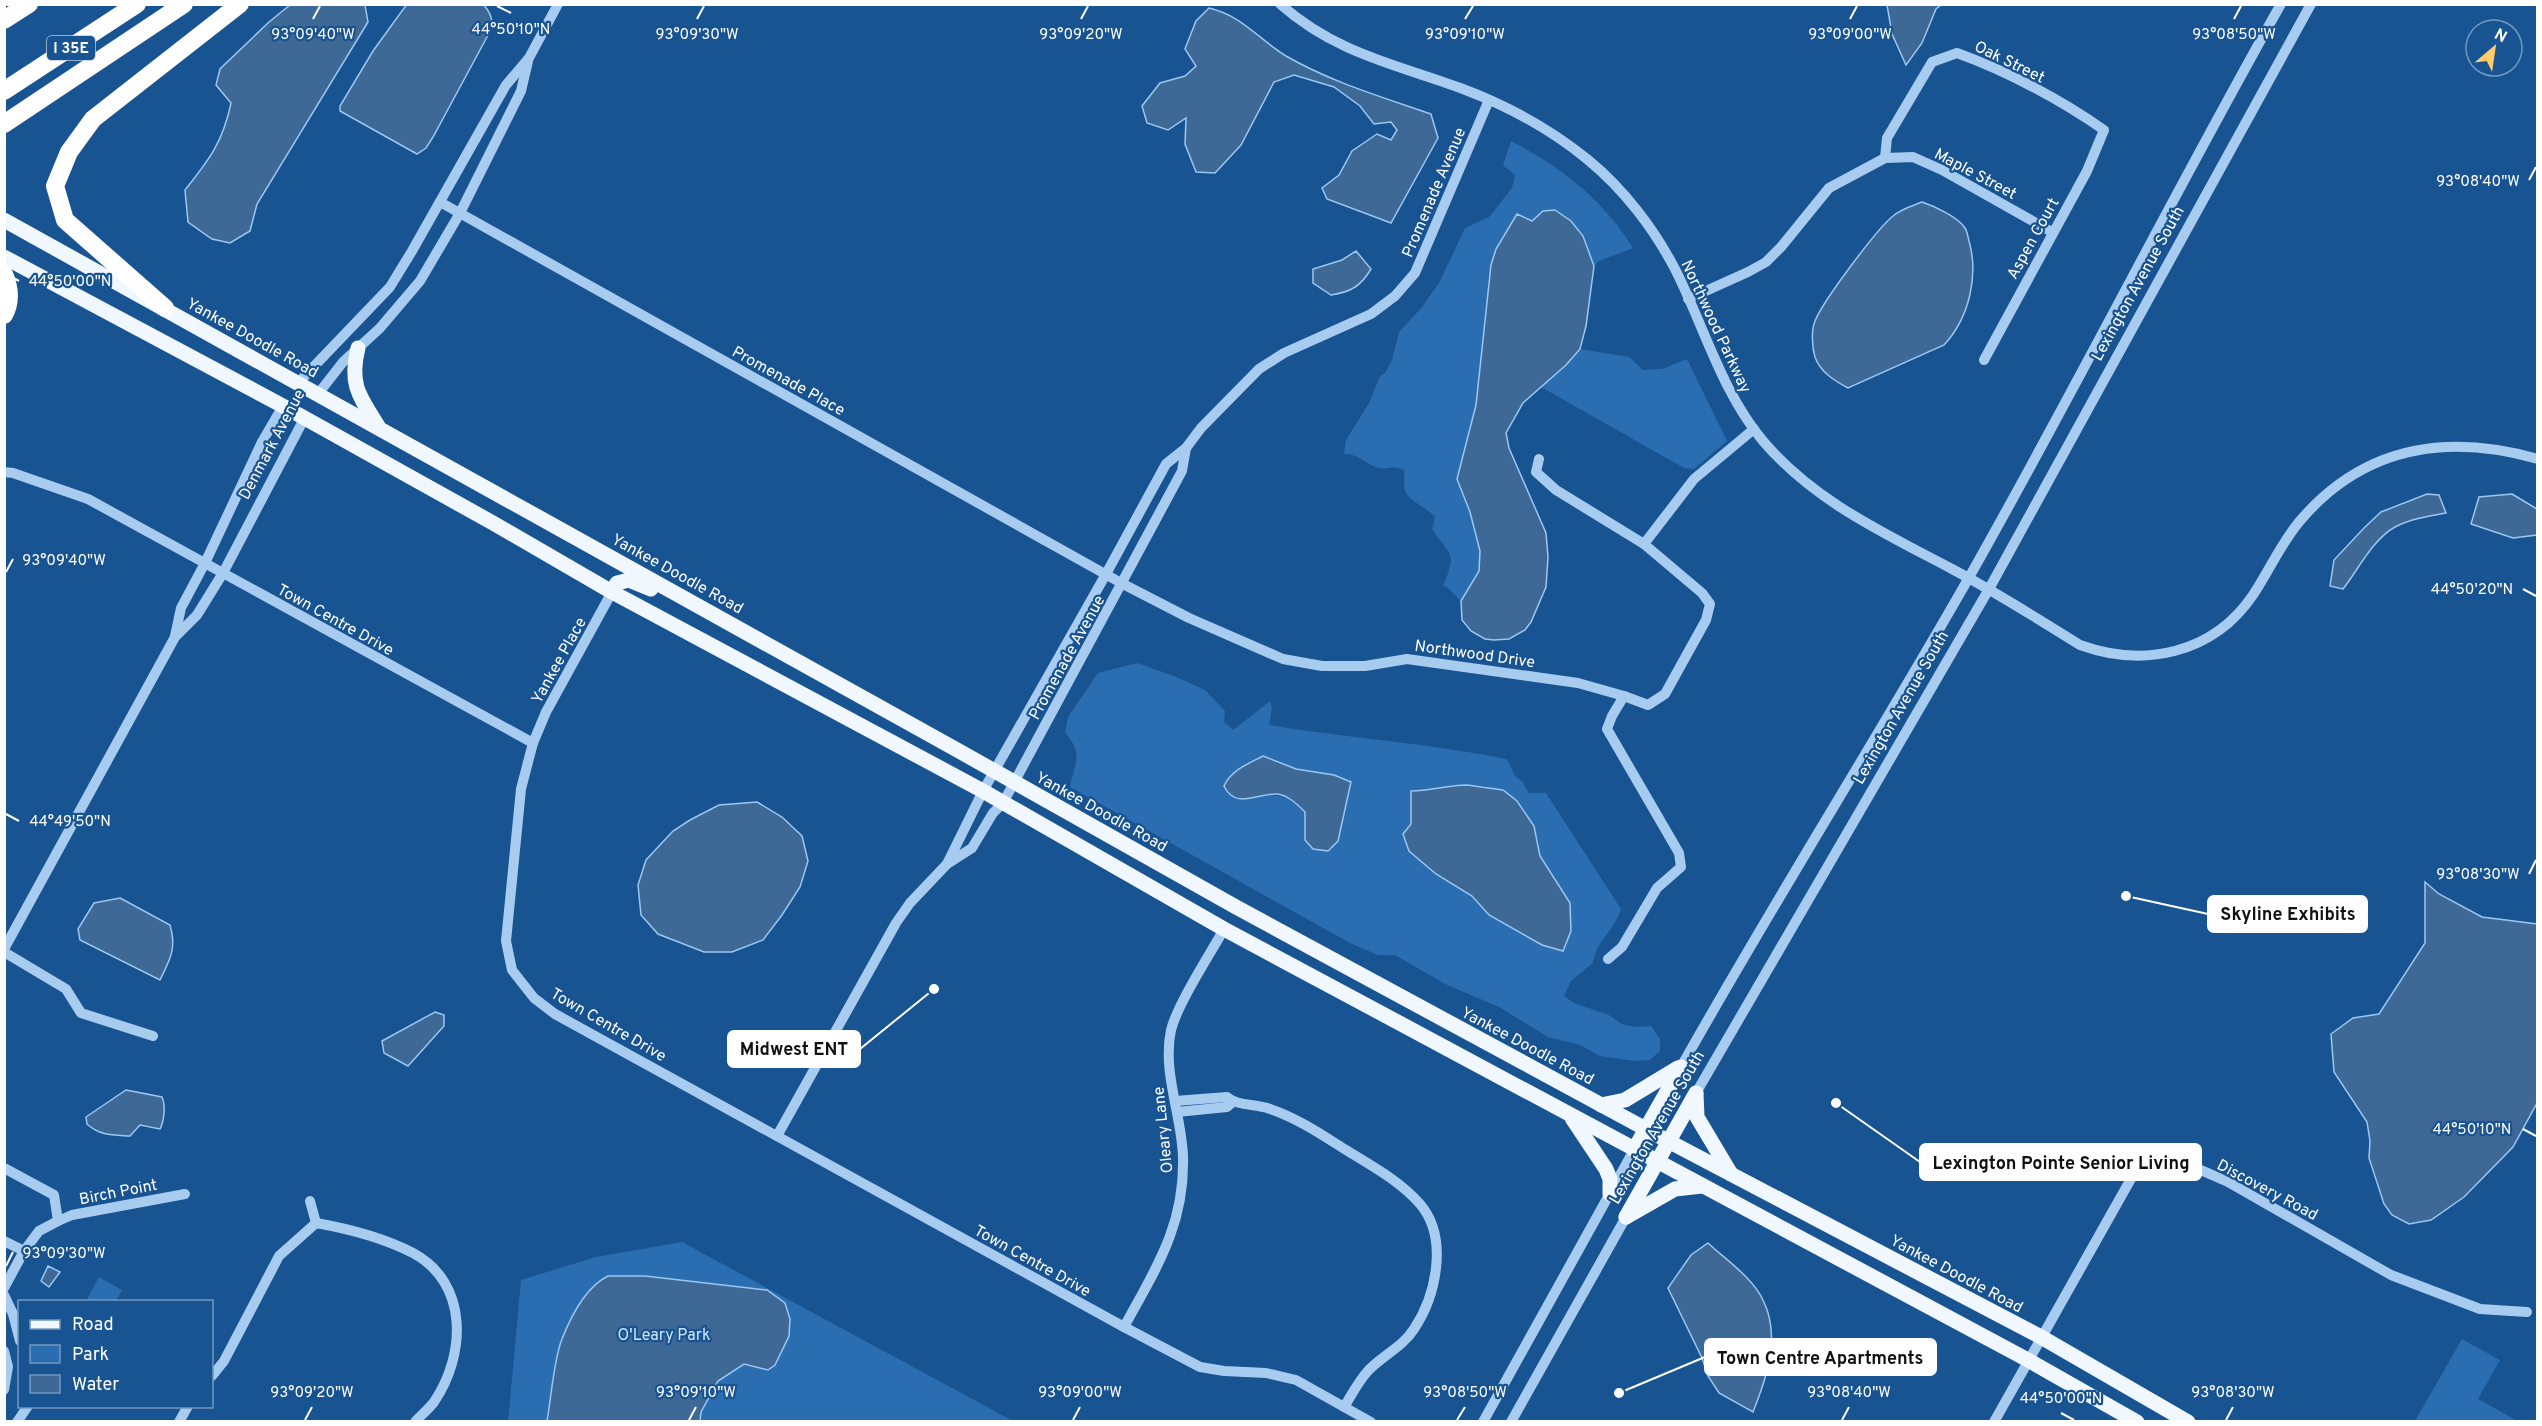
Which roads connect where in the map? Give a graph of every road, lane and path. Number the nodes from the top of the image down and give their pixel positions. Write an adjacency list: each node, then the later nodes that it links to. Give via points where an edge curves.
1 (29, 4): 9 (highway)
2 (137, 4): 11 (highway, I 35E)
3 (184, 4): 13 (highway)
4 (240, 4): 23 (highway, via 93,119 69,152 55,186 65,220)
5 (558, 4): 10 (street, Denmark Avenue)
6 (1280, 4): 12 (street, via 1356,53)
7 (2281, 4): 41 (street, Lexington Avenue South)
8 (2311, 4): 43 (street, Lexington Avenue South)
9 (4, 20)
10 (529, 58): 16 (street, Denmark Avenue, via 506,85); 17 (street, Denmark Avenue, via 521,91)
11 (4, 92)
12 (1490, 100): 22 (street, Northwood Parkway, via 1546,128 1606,177 1655,236); 33 (street, Promenade Avenue, via 1415,273 1405,285 1371,314 1271,360 1248,379)
13 (4, 124)
14 (2104, 130): 15 (street, Oak Street, via 2086,117 1957,52 1932,62 1887,138); 19 (street, Aspen Court, via 2087,171)
15 (1885, 158): 19 (street, Maple Street, via 1913,157); 22 (street, Maple Street, via 1829,188 1766,262)
16 (440, 202): 17 (street, Promenade Place); 27 (street, Denmark Avenue, via 390,287)
17 (460, 213): 25 (street, Denmark Avenue, via 411,294); 40 (street, Promenade Place)
18 (4, 220): 23 (main road, Yankee Doodle Road)
19 (2052, 232): 26 (street, Aspen Court)
20 (4, 257): 29 (main road)
21 (4, 274): 24 (highway, via 10,297)
22 (1688, 299): 32 (street, Northwood Parkway, via 1738,407)
23 (165, 308): 27 (main road, Yankee Doodle Road)
24 (4, 315)
25 (358, 348): 28 (street, Denmark Avenue); 31 (main road, via 353,367 358,394)
26 (1984, 360)
27 (298, 383): 28 (main road, Yankee Doodle Road); 29 (main road, Denmark Avenue)
28 (318, 394): 30 (main road, Denmark Avenue); 31 (main road, Yankee Doodle Road)
29 (283, 406): 30 (main road); 38 (street, Denmark Avenue)
30 (304, 418): 39 (street, Denmark Avenue); 44 (main road)
31 (379, 428): 45 (main road, Yankee Doodle Road)
32 (1754, 429): 37 (street, via 1694,479); 41 (street, Northwood Parkway, via 1819,494)
33 (1186, 448): 40 (street, Promenade Avenue, via 1166,464); 42 (street, Promenade Avenue, via 1182,471)
34 (1539, 459): 37 (street, via 1536,472 1556,490)
35 (2538, 459): 43 (street, Northwood Parkway, via 2498,448 2443,446 2397,456 2355,474 2299,522 2235,617 2213,635 2175,651 2133,657 2094,650)
36 (4, 472): 38 (street, Town Centre Drive, via 81,496)
37 (1644, 544): 47 (street, Northwood Drive, via 1702,592 1710,604 1706,620 1665,694 1648,705)
38 (205, 563): 39 (street, Town Centre Drive); 46 (street, Denmark Avenue, via 181,608)
39 (223, 573): 46 (street, Denmark Avenue, via 197,615); 48 (street, Town Centre Drive)
40 (1106, 574): 42 (street, Promenade Place); 49 (street, Promenade Avenue)
41 (1969, 578): 43 (street, Northwood Parkway); 58 (street, Lexington Avenue South)
42 (1123, 584): 47 (street, Northwood Drive, via 1283,659 1322,666 1365,666 1407,659 1578,683); 50 (street, Promenade Avenue)
43 (1989, 589): 59 (street, Lexington Avenue South)
44 (612, 592): 45 (main road, via 617,583 629,580); 48 (street, Yankee Place); 51 (main road)
45 (736, 627): 49 (main road, Yankee Doodle Road)
46 (175, 637): 55 (street, Denmark Avenue)
47 (1624, 696): 56 (street, via 1607,729 1679,853 1681,867 1658,888 1622,947)
48 (533, 743): 64 (street, Town Centre Drive, via 522,789 506,931 512,970 534,998 555,1014)
49 (994, 771): 50 (main road, Yankee Doodle Road); 51 (street, Promenade Avenue)
50 (1015, 782): 52 (street, Promenade Avenue); 60 (main road, Yankee Doodle Road)
51 (983, 791): 52 (main road); 53 (street, Promenade Avenue)
52 (1003, 803): 53 (street, Promenade Avenue, via 972,848); 54 (main road)
53 (947, 864): 64 (street, Promenade Avenue, via 896,923)
54 (1224, 929): 61 (street, Oleary Lane, via 1172,1028 1169,1053); 62 (main road)
55 (4, 951): 57 (street, via 66,989 81,1013)
56 (1608, 959)
57 (153, 1036)
58 (1681, 1067): 60 (main road, via 1625,1100); 63 (main road, Lexington Avenue South)
59 (1696, 1093): 65 (main road, Lexington Avenue South); 69 (main road, via 1697,1117)
60 (1601, 1105): 63 (main road, Yankee Doodle Road)
61 (1176, 1107): 82 (street, Oleary Lane, via 1183,1156 1181,1203 1168,1247); 89 (street, via 1227,1096 1233,1102 1269,1108 1311,1129 1399,1184 1422,1206 1434,1234 1438,1268 1427,1302 1414,1329 1401,1345 1367,1372)
62 (1571, 1115): 66 (main road); 72 (main road, via 1606,1169)
63 (1646, 1129): 65 (main road, Yankee Doodle Road); 66 (main road, Lexington Avenue South)
64 (777, 1136): 82 (street, Town Centre Drive)
65 (1668, 1141): 67 (main road, Lexington Avenue South); 69 (main road, Yankee Doodle Road)
66 (1634, 1150): 67 (main road); 72 (street, Lexington Avenue South)
67 (1657, 1162): 70 (main road); 74 (main road, Lexington Avenue South)
68 (4, 1168): 75 (street, Birch Point, via 54,1195)
69 (1732, 1175): 84 (main road, Yankee Doodle Road)
70 (1702, 1186): 74 (main road, via 1675,1189); 86 (main road)
71 (185, 1194): 75 (street, Birch Point)
72 (1610, 1194): 96 (street, Lexington Avenue South)
73 (310, 1201): 76 (street)
74 (1626, 1217): 97 (street, Lexington Avenue South)
75 (58, 1221): 78 (street, Birch Point, via 39,1231)
76 (316, 1223): 87 (street, via 279,1256); 94 (street, via 363,1232 414,1254 437,1273 451,1293 458,1335 448,1377 433,1403)
77 (4, 1241): 78 (street)
78 (24, 1251): 79 (street, Birch Point)
79 (4, 1288)
80 (4, 1295): 83 (street)
81 (2527, 1312): 84 (street, Discovery Road, via 2480,1309 2399,1278 2228,1182 2173,1160 2146,1163 2132,1177)
82 (1124, 1327): 89 (street, Town Centre Drive, via 1200,1367 1296,1380)
83 (18, 1333)
84 (2041, 1337): 86 (street, Discovery Road); 100 (main road, Yankee Doodle Road)
85 (4, 1351): 88 (street, via 8,1367)
86 (2028, 1360): 98 (street, Discovery Road); 99 (main road)
87 (213, 1375)
88 (4, 1390)
89 (1344, 1407): 95 (street, Town Centre Drive)
90 (27, 1408): 92 (street)
91 (187, 1408): 93 (street)
92 (17, 1422)
93 (179, 1422)
94 (414, 1422)
95 (1371, 1422)
96 (1483, 1422)
97 (1511, 1422)
98 (1994, 1422)
99 (2137, 1422)
100 (2188, 1422)

